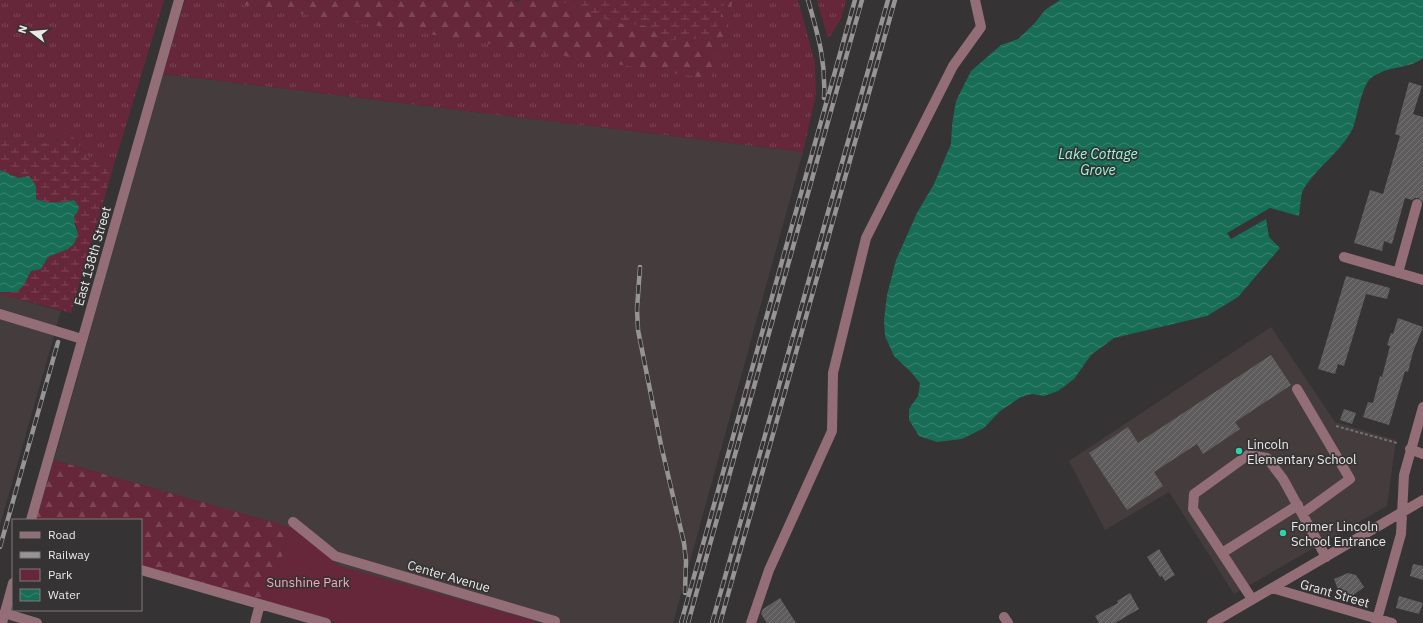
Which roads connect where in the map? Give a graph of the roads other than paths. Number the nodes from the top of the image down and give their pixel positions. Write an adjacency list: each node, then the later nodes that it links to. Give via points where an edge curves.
1 (179, 0): 8 (street, East 138th Street)
2 (975, 0): 31 (street, via 981,27 953,66 866,238 833,373 832,432 769,570)
3 (1417, 204): 5 (street)
4 (1344, 257): 5 (street)
5 (1398, 273): 6 (street)
6 (1423, 280)
7 (0, 314): 8 (street)
8 (82, 339): 16 (street, East 138th Street)
9 (1297, 389): 14 (street, via 1350,479)
10 (1423, 410): 11 (street)
11 (1410, 449): 12 (street); 15 (street, via 1404,476)
12 (1423, 454)
13 (1423, 500): 15 (street)
14 (1300, 509): 18 (street); 18 (street, via 1283,479 1267,458 1248,455 1194,494 1193,509); 19 (street)
15 (1403, 512): 19 (street); 26 (street, via 1402,534)
16 (31, 519)
17 (293, 522): 27 (street, Center Avenue, via 335,556)
18 (1222, 553): 23 (street)
19 (1326, 556): 22 (street)
20 (142, 570): 24 (street)
21 (12, 586): 25 (street)
22 (1272, 588): 23 (street); 26 (street, Grant Street)
23 (1252, 599): 32 (street)
24 (260, 604): 29 (street); 30 (street)
25 (3, 618): 28 (street)
26 (1377, 621): 33 (street, Grant Street)
27 (554, 622)
28 (37, 623)
29 (255, 623)
30 (326, 623)
31 (751, 623)
32 (1212, 623)
33 (1392, 623)

